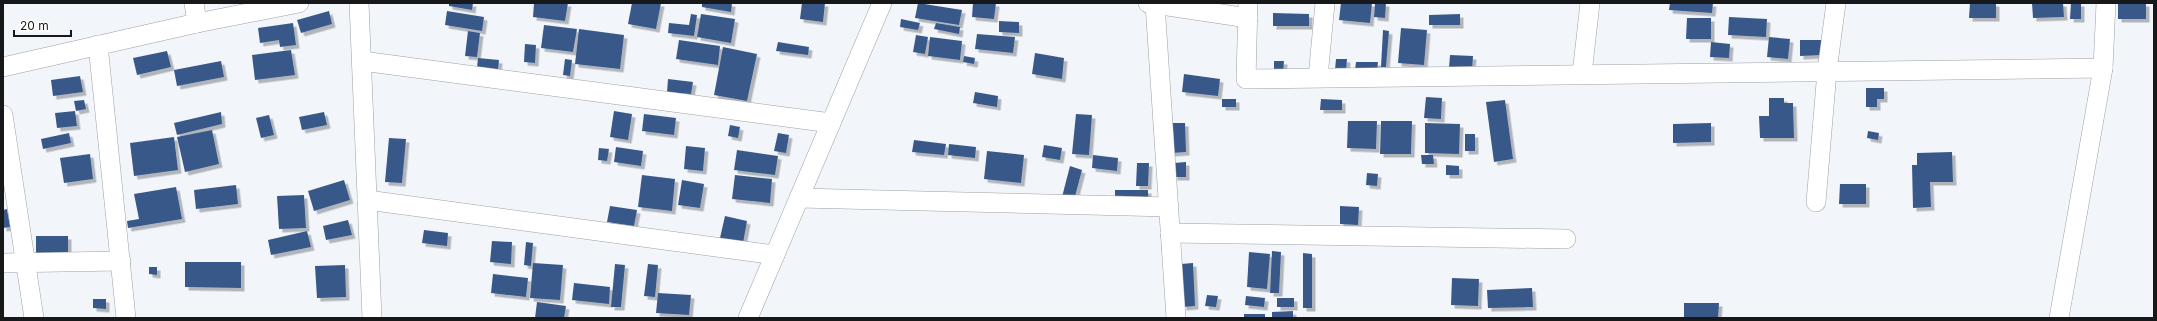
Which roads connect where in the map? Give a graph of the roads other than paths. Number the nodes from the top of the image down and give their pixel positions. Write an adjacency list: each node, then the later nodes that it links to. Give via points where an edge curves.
1 (194, 3): 11 (street)
2 (298, 3): 11 (street)
3 (360, 3): 13 (street)
4 (882, 3): 20 (street)
5 (1325, 3): 18 (street)
6 (1590, 3): 17 (street)
7 (1836, 3): 16 (street)
8 (2106, 3): 15 (street)
9 (1152, 4): 10 (street); 24 (street)
10 (1248, 10): 18 (street, via 1246,79)
11 (197, 23): 12 (street)
12 (98, 45): 14 (street); 28 (street)
13 (362, 61): 20 (street); 22 (street)
14 (3, 67)
15 (2102, 68): 16 (street); 36 (street)
16 (1827, 71): 17 (street); 23 (street)
17 (1582, 74): 18 (street)
18 (1318, 77)
19 (3, 115): 30 (street)
20 (831, 123): 21 (street)
21 (799, 198): 24 (street); 27 (street)
22 (367, 200): 27 (street); 33 (street)
23 (1816, 202)
24 (1169, 207): 25 (street)
25 (1170, 233): 26 (street); 35 (street)
26 (1566, 239)
27 (775, 255): 34 (street)
28 (120, 261): 30 (street); 32 (street)
29 (3, 263): 30 (street)
30 (25, 263): 31 (street)
31 (34, 318)
32 (126, 318)
33 (372, 318)
34 (748, 318)
35 (1176, 318)
36 (2059, 318)

